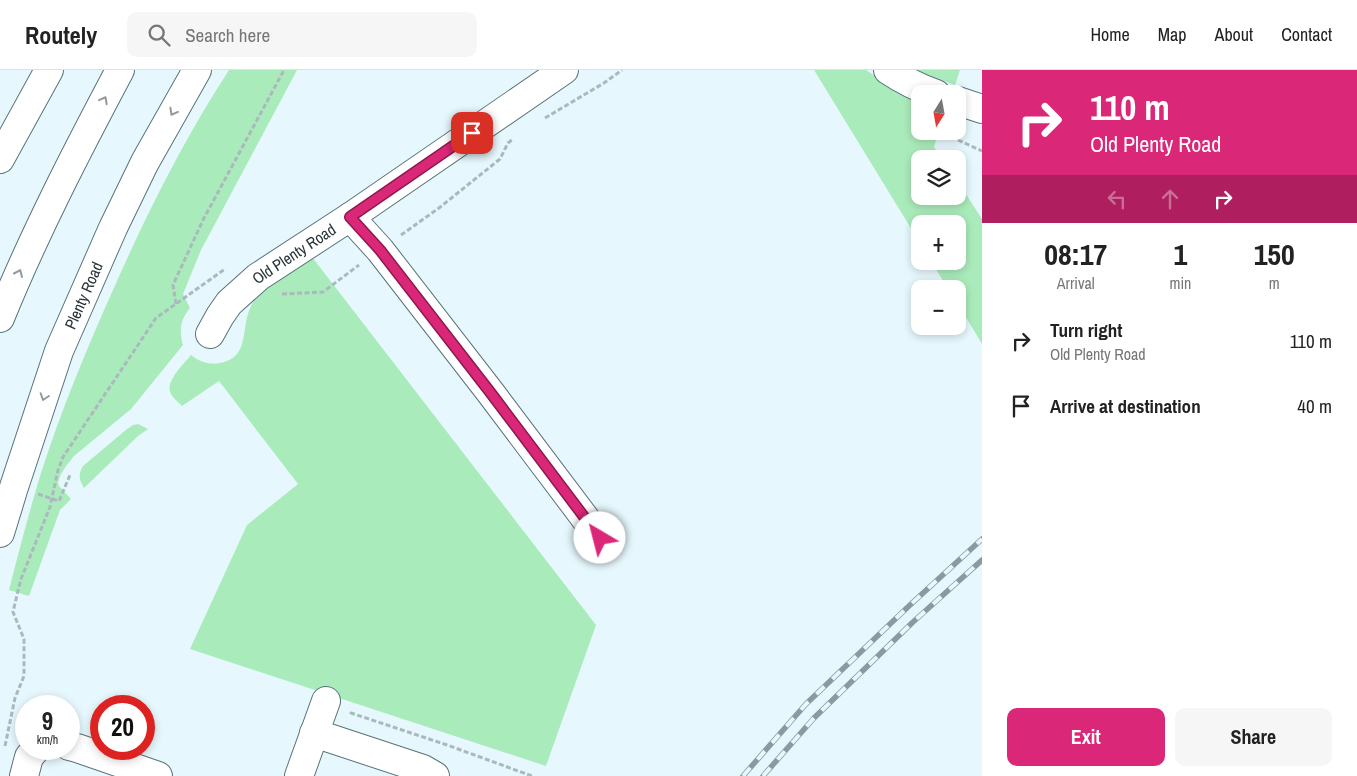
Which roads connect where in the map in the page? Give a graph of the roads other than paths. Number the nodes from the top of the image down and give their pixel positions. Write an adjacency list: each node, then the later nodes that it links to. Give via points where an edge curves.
1 (49, 70): 9 (main road)
2 (120, 70): 11 (main road, one-way to 2, via 55,194)
3 (197, 70): 13 (main road, Plenty Road, one-way to 13, via 145,162 59,351)
4 (564, 70): 10 (main road, Old Plenty Road)
5 (888, 70): 6 (main road)
6 (915, 85)
7 (966, 104): 8 (main road)
8 (982, 109)
9 (0, 159)
10 (350, 217): 12 (main road, Old Plenty Road, via 258,277 229,304); 14 (main road, via 380,250)
11 (0, 318)
12 (210, 334)
13 (0, 533)
14 (600, 538)
15 (326, 701): 16 (main road)
16 (314, 733): 21 (main road); 22 (main road, via 423,768)
17 (80, 749): 20 (main road)
18 (28, 760): 19 (main road)
19 (24, 776)
20 (158, 776)
21 (299, 776)
22 (435, 776)

